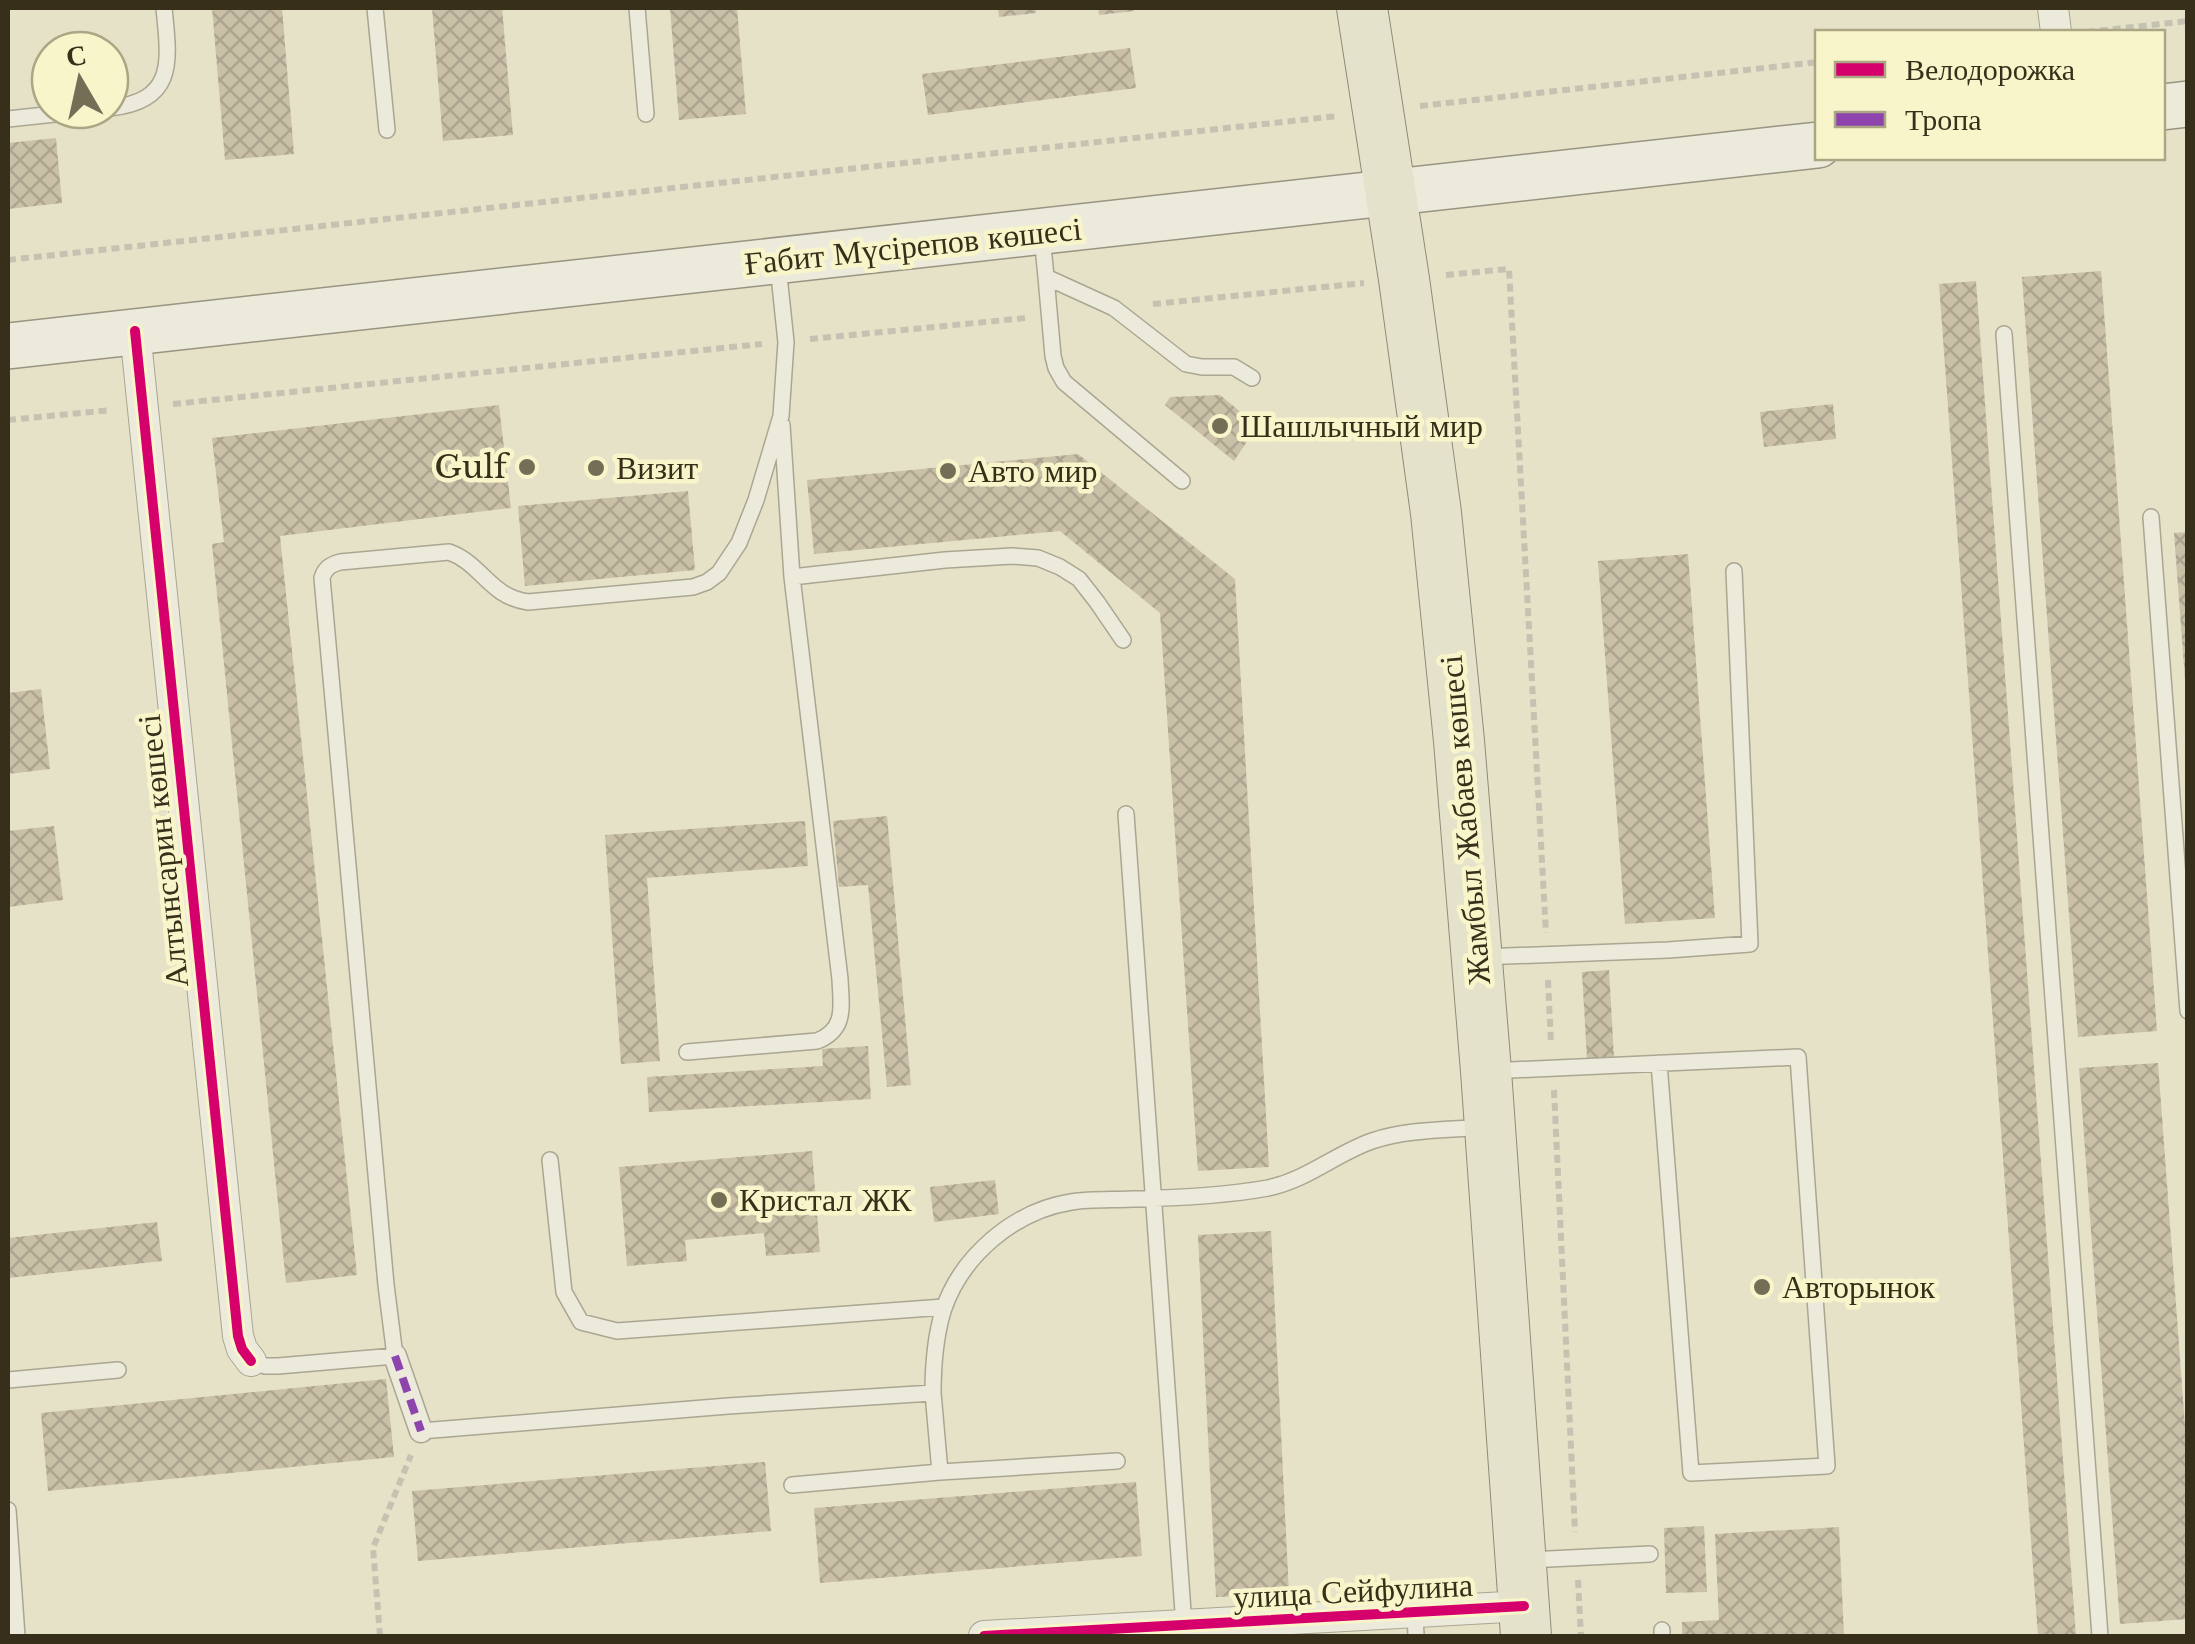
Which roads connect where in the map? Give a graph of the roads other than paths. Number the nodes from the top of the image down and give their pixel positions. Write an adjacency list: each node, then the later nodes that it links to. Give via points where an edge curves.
1 (164, 8): 5 (lane, via 163,80 145,100)
2 (375, 8): 7 (lane)
3 (637, 8): 6 (lane)
4 (1362, 8): 9 (main road, Жамбыл Жабаев көшесі)
5 (130, 103)
6 (646, 114)
7 (387, 130)
8 (1815, 145): 9 (main road, Ғабит Мүсірепов көшесі)
9 (1390, 193): 10 (main road, Ғабит Мүсірепов көшесі); 24 (main road, Жамбыл Жабаев көшесі, via 1436,513)
10 (1042, 232): 11 (main road, Ғабит Мүсірепов көшесі); 12 (lane)
11 (778, 262): 13 (main road, Ғабит Мүсірепов көшесі); 17 (lane, via 786,342)
12 (1046, 277): 16 (lane, via 1114,308 1186,364 1227,365); 18 (lane, via 1053,356 1064,382)
13 (135, 332): 15 (main road, Ғабит Мүсірепов көшесі); 34 (street, Алтынсарин көшесі, via 238,1336)
14 (2004, 334): 49 (lane)
15 (8, 346)
16 (1252, 378)
17 (782, 416): 21 (lane); 33 (lane, via 740,543 720,573 693,587 528,602 504,596 449,552 340,562 324,573)
18 (1182, 481)
19 (2151, 517): 25 (lane)
20 (1734, 571): 24 (lane, via 1750,944)
21 (792, 578): 22 (lane, via 945,560 1038,558 1078,579); 26 (lane, via 840,1017 830,1036 817,1041)
22 (1123, 640)
23 (1126, 814): 31 (lane)
24 (1477, 957): 28 (main road, Жамбыл Жабаев көшесі)
25 (2188, 1011)
26 (687, 1052)
27 (1658, 1064): 27 (lane, via 1798,1057 1828,1466 1691,1473); 28 (lane)
28 (1486, 1071): 29 (main road, Жамбыл Жабаев көшесі)
29 (1489, 1126): 31 (lane, via 1397,1134 1267,1188); 44 (main road, Жамбыл Жабаев көшесі)
30 (550, 1160): 32 (lane, via 564,1292 581,1322 617,1331)
31 (1152, 1198): 32 (lane, via 1074,1202 1008,1226 977,1255); 46 (lane)
32 (944, 1307): 37 (lane)
33 (395, 1356): 34 (lane, via 278,1366); 38 (street)
34 (251, 1362)
35 (118, 1370): 36 (lane)
36 (8, 1380)
37 (933, 1394): 38 (lane); 40 (lane)
38 (421, 1431)
39 (1118, 1461): 40 (lane)
40 (940, 1472): 41 (lane)
41 (792, 1484)
42 (8, 1510): 47 (lane)
43 (1650, 1554): 44 (lane)
44 (1523, 1601): 45 (street, улица Сейфулина)
45 (1416, 1625): 46 (street, улица Сейфулина)
46 (1184, 1626): 48 (street, улица Сейфулина)
47 (17, 1636)
48 (984, 1636)
49 (2100, 1636)

